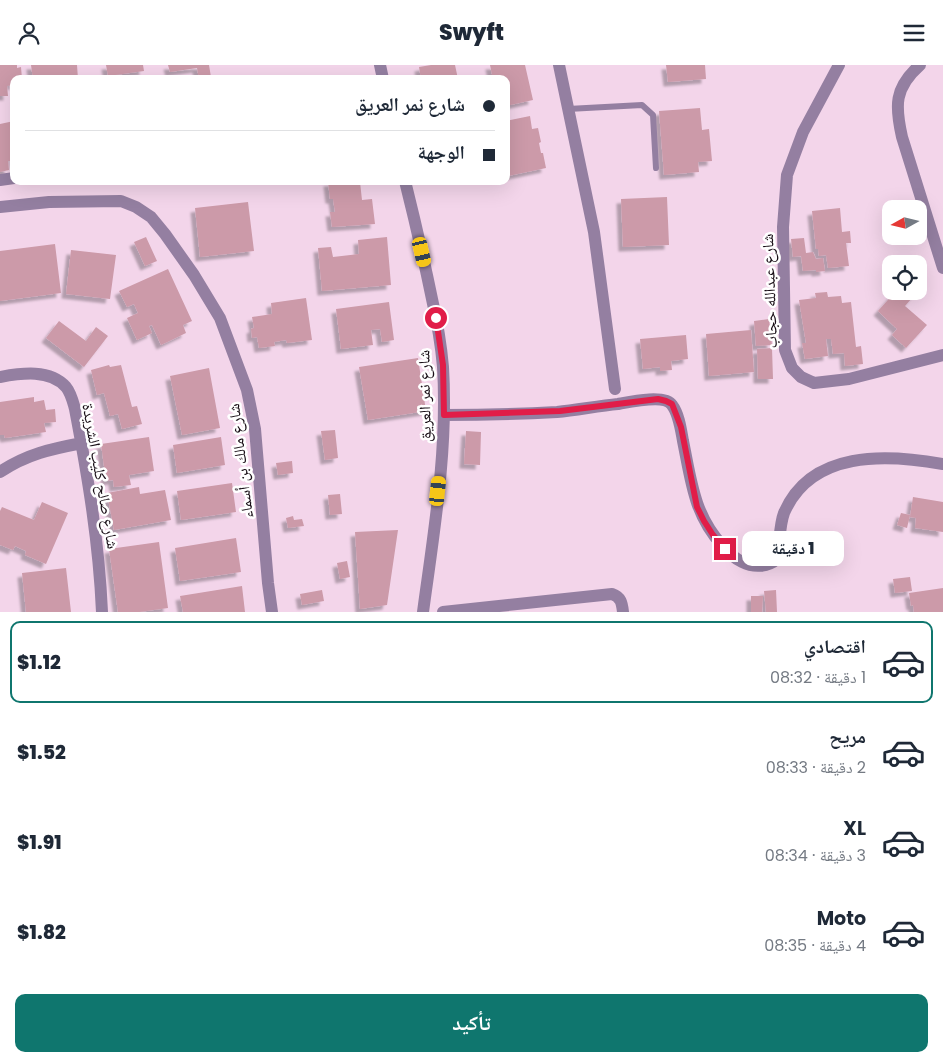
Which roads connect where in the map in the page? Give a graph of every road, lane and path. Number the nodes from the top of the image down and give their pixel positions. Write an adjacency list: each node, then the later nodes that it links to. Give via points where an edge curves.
1 (559, 65): 4 (street)
2 (839, 65): 9 (street, شارع عبدالله حجاب, via 804,132 787,175 783,227 785,350 792,368 814,383 848,379)
3 (920, 65): 8 (street, via 899,93 897,116)
4 (568, 109): 5 (lane, via 642,105 653,115); 11 (street, via 594,232)
5 (656, 168)
6 (406, 185): 12 (street, شارع نمر العريق, via 436,318 443,365)
7 (0, 207): 17 (street, شارع مالك بن أسماء, via 49,202 121,201 151,217 194,275 220,318 247,390 255,429)
8 (943, 268)
9 (943, 355)
10 (0, 377): 13 (street, شارع صالح كليب الشريدة, via 37,374 55,378 67,388 71,397)
11 (615, 389)
12 (444, 415): 14 (street, via 560,411 666,401 672,404 681,427 693,491 704,521 725,549 748,565 768,565 778,559 783,515 791,498 827,467 892,458); 18 (street, شارع نمر العريق)
13 (82, 443): 15 (street, via 32,454); 16 (street, شارع صالح كليب الشريدة, via 98,547)
14 (943, 465)
15 (0, 472)
16 (102, 612)
17 (272, 612)
18 (424, 612)
19 (443, 612): 20 (street, via 606,595 617,596)
20 (623, 612)

